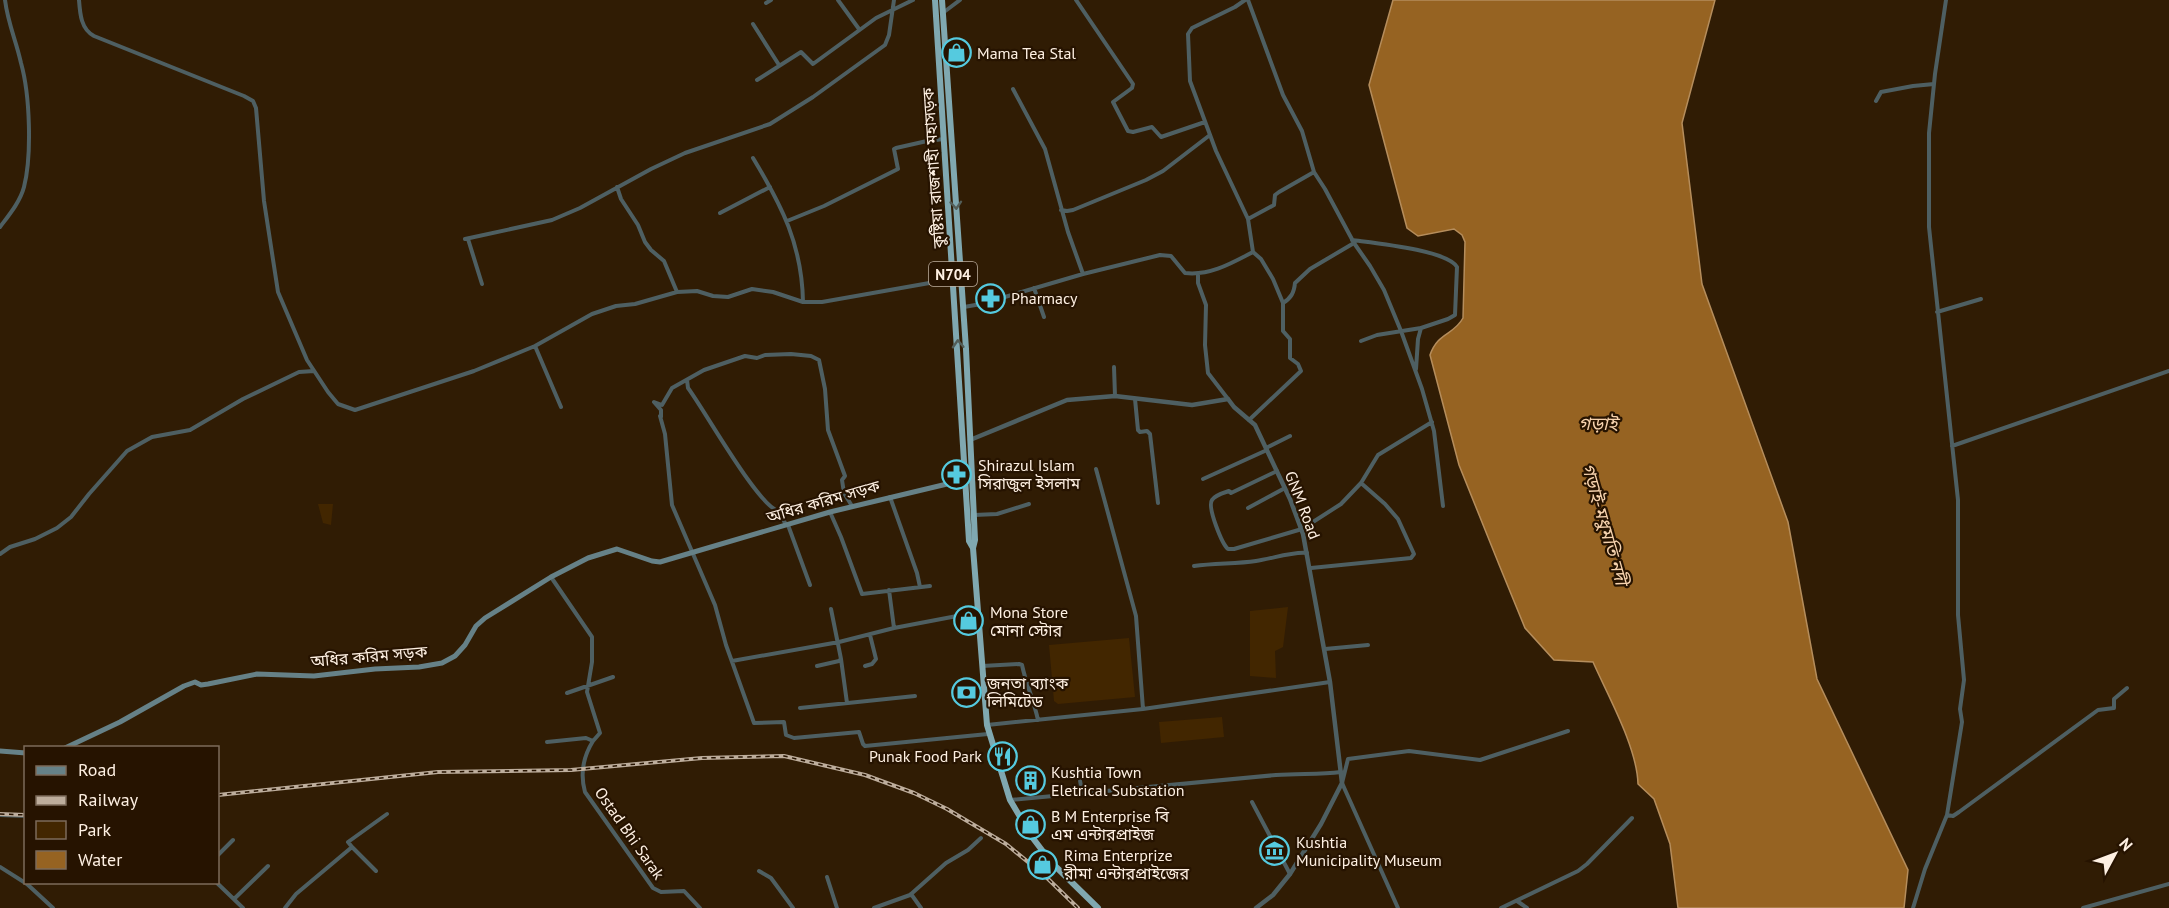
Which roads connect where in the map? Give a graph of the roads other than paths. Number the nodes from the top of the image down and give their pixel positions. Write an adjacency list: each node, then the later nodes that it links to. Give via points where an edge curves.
1 (6, 0): 13 (street); 40 (street, via 8,22 27,89 28,132 23,188)
2 (79, 0): 62 (street, via 87,32 253,101 278,292)
3 (771, 0): 14 (street)
4 (838, 0): 18 (street)
5 (894, 0): 15 (street)
6 (913, 0): 15 (street)
7 (934, 0): 19 (highway, কুষ্টিয়া রাজশাহী মহাসড়ক / N704)
8 (942, 0): 16 (highway, কুষ্টিয়া রাজশাহী মহাসড়ক / N704)
9 (960, 0): 16 (street)
10 (1076, 0): 26 (street, via 1133,84 1113,102 1128,131 1152,127 1161,137)
11 (1246, 0): 26 (street, via 1192,28 1188,34 1190,81); 33 (street, via 1283,95 1302,131)
12 (1946, 0): 22 (street)
13 (0, 1)
14 (766, 3)
15 (893, 10): 18 (street); 35 (street, via 885,45 780,119 685,153)
16 (943, 12): 19 (highway, কুষ্টিয়া রাজশাহী মহাসড়ক / N704)
17 (753, 24): 20 (street)
18 (859, 29): 20 (street, via 813,64 801,52)
19 (943, 62): 28 (highway, কুষ্টিয়া রাজশাহী মহাসড়ক / N704); 32 (highway, কুষ্টিয়া রাজশাহী মহাসড়ক / N704)
20 (779, 65): 21 (street)
21 (757, 80)
22 (1934, 84): 25 (street, via 1881,92); 55 (street, via 1929,133 1929,227)
23 (1012, 89): 36 (street, via 1046,149)
24 (931, 97): 29 (street)
25 (1876, 101)
26 (1205, 122): 27 (street)
27 (1210, 135): 36 (street, via 1146,180 1073,210); 38 (street)
28 (944, 139): 29 (street); 31 (highway, কুষ্টিয়া রাজশাহী মহাসড়ক / N704)
29 (935, 140): 39 (street, via 896,148 898,169 824,207)
30 (753, 158): 34 (street)
31 (946, 172): 32 (highway); 45 (highway, কুষ্টিয়া রাজশাহী মহাসড়ক / N704)
32 (954, 172): 50 (highway, কুষ্টিয়া রাজশাহী মহাসড়ক / N704, one-way to 50)
33 (1314, 172): 38 (street, via 1278,192 1274,205); 41 (street)
34 (770, 186): 37 (street); 39 (street)
35 (617, 187): 46 (street, via 552,220 466,239); 48 (street, via 645,242 664,261)
36 (1061, 210): 43 (street)
37 (720, 213)
38 (1248, 219): 42 (street)
39 (787, 221): 52 (street, via 801,264)
40 (0, 226)
41 (1353, 242): 53 (street, via 1310,269 1295,283 1294,291); 57 (street, via 1430,253 1455,264 1455,315); 58 (street, via 1384,290)
42 (1253, 252): 44 (street, via 1227,266); 53 (street, via 1273,279)
43 (1083, 274): 44 (street, via 1166,255 1185,273); 47 (street)
44 (1198, 274): 68 (street, via 1206,305 1208,373)
45 (953, 279): 49 (highway, কুষ্টিয়া রাজশাহী মহাসড়ক / N704); 52 (street)
46 (482, 284)
47 (1034, 288): 54 (street); 56 (street)
48 (677, 292): 52 (street, via 728,297 752,289); 60 (street, via 592,314)
49 (955, 297): 50 (highway); 78 (highway, কুষ্টিয়া রাজশাহী মহাসড়ক / N704, one-way to 49)
50 (963, 297): 54 (highway, কুষ্টিয়া রাজশাহী মহাসড়ক / N704)
51 (1981, 299): 55 (street)
52 (803, 302)
53 (1283, 303): 70 (street, via 1282,331 1290,339 1290,358 1301,371)
54 (963, 308): 73 (highway, কুষ্টিয়া রাজশাহী মহাসড়ক / N704)
55 (1937, 312): 74 (street)
56 (1044, 316)
57 (1421, 328): 58 (street); 63 (street)
58 (1401, 331): 59 (street); 63 (street)
59 (1361, 341)
60 (535, 346): 62 (street, via 474,371 355,410 338,404); 69 (street)
61 (1114, 367): 66 (street)
62 (315, 371): 95 (street, via 299,372 190,430 152,437 127,451 72,517)
63 (1416, 371): 71 (street)
64 (2169, 371): 74 (street)
65 (687, 380): 85 (street, via 745,356 791,354 819,360 828,430 845,476 844,492); 90 (street, via 688,388 741,470); 93 (street, via 672,388 662,405 654,402 661,410 672,506)
66 (1115, 396): 67 (street); 73 (street, via 1067,400)
67 (1135, 399): 68 (street, via 1192,405); 83 (street, via 1138,430 1150,434)
68 (1228, 399): 70 (street, GNM Road)
69 (561, 407)
70 (1249, 420): 75 (street, GNM Road)
71 (1432, 422): 80 (street, via 1378,455); 86 (street)
72 (1290, 436): 75 (street)
73 (970, 440): 78 (highway, কুষ্টিয়া রাজশাহী মহাসড়ক / N704)
74 (1952, 446): 141 (street, via 1958,500 1958,615 1964,680 1962,722)
75 (1267, 449): 77 (street, GNM Road); 79 (street)
76 (1096, 469): 123 (street, via 1136,616)
77 (1277, 471): 81 (street, GNM Road); 91 (street, via 1213,498 1212,514 1223,545 1234,549)
78 (969, 479): 82 (main road, অধির করিম সড়ক); 89 (highway, কুষ্টিয়া রাজশাহী মহাসড়ক / N704); 92 (highway, কুষ্টিয়া রাজশাহী মহাসড়ক / N704, via 969,541)
79 (1203, 479)
80 (1361, 482): 91 (street, via 1341,504); 97 (street, via 1398,519 1413,554 1411,558)
81 (1285, 488): 87 (street); 91 (street, GNM Road)
82 (890, 497): 85 (main road, অধির করিম সড়ক); 101 (street)
83 (1158, 503)
84 (1029, 504): 89 (street, via 997,514)
85 (852, 506): 88 (main road, অধির করিম সড়ক)
86 (1443, 506)
87 (1248, 508)
88 (830, 512): 90 (main road, অধির করিম সড়ক); 102 (street, via 862,594)
89 (974, 515): 92 (highway, কুষ্টিয়া রাজশাহী মহাসড়ক / N704)
90 (787, 525): 93 (main road, অধির করিম সড়ক); 99 (street)
91 (1302, 529): 94 (street, GNM Road)
92 (973, 548): 104 (highway, কুষ্টিয়া রাজশাহী মহাসড়ক / N704)
93 (692, 552): 98 (main road, অধির করিম সড়ক, via 660,562 614,549); 111 (street, via 715,605)
94 (1307, 553): 96 (street); 97 (street, GNM Road)
95 (0, 554)
96 (1194, 566)
97 (1311, 568): 109 (street, GNM Road)
98 (551, 577): 117 (street, via 592,638); 130 (main road, অধির করিম সড়ক, via 485,618 455,656 442,663 314,676 257,674 201,685 195,682)
99 (810, 585)
100 (930, 586): 101 (street)
101 (920, 587): 102 (street)
102 (889, 590): 105 (street)
103 (831, 609): 107 (street)
104 (978, 612): 105 (street); 114 (highway, কুষ্টিয়া রাজশাহী মহাসড়ক / N704)
105 (894, 628): 106 (street)
106 (870, 635): 107 (street); 113 (street, via 876,659)
107 (839, 642): 110 (street); 111 (street)
108 (1368, 645): 109 (street)
109 (1325, 649): 116 (street, GNM Road)
110 (841, 658): 112 (street); 121 (street)
111 (732, 661): 127 (street, via 751,720 758,724 784,722 789,737 859,732 865,746)
112 (817, 666)
113 (865, 666)
114 (982, 666): 124 (street, via 1022,665); 125 (highway, কুষ্টিয়া রাজশাহী মহাসড়ক / N704)
115 (613, 677): 117 (street)
116 (1330, 682): 123 (street); 134 (street, GNM Road)
117 (588, 684): 119 (street); 128 (street, Ostad Bhi Sarak, via 600,734)
118 (2127, 688): 141 (street, via 2114,699 2114,708 2098,710 1959,812)
119 (567, 693)
120 (915, 696): 121 (street)
121 (847, 703): 122 (street)
122 (800, 708)
123 (1143, 709): 124 (street)
124 (1038, 720): 125 (street)
125 (987, 725): 127 (highway, কুষ্টিয়া রাজশাহী মহাসড়ক / N704)
126 (1568, 731): 135 (street, via 1480,760 1409,752 1350,758)
127 (988, 734): 137 (highway, কুষ্টিয়া রাজশাহী মহাসড়ক / N704)
128 (593, 741): 129 (street, via 586,738); 164 (street, Ostad Bhi Sarak, via 585,755 585,792 653,888 661,892 684,891)
129 (547, 742)
130 (67, 746)
131 (0, 751): 132 (main road)
132 (24, 753)
133 (1078, 769): 136 (street)
134 (1341, 772): 135 (street, GNM Road); 136 (street)
135 (1342, 783): 152 (street); 171 (street)
136 (1082, 792): 137 (street)
137 (1010, 800): 169 (highway, কুষ্টিয়া রাজশাহী মহাসড়ক / N704, via 1051,862)
138 (1252, 802): 152 (street)
139 (387, 814): 146 (street, via 350,840)
140 (0, 815): 142 (street)
141 (1947, 815): 174 (street)
142 (24, 816)
143 (1632, 818): 160 (street, via 1578,871)
144 (981, 838): 158 (street)
145 (234, 840): 147 (street)
146 (352, 847): 150 (street); 163 (street)
147 (219, 854)
148 (268, 866): 159 (street)
149 (0, 867): 154 (street)
150 (376, 871)
151 (759, 871): 165 (street, via 771,878)
152 (1290, 874): 170 (street, via 1273,896)
153 (827, 877): 166 (street)
154 (24, 882)
155 (27, 884): 161 (street)
156 (218, 884): 159 (street)
157 (2169, 884): 175 (street)
158 (911, 894): 167 (street); 168 (street)
159 (234, 898): 162 (street)
160 (1516, 901): 172 (street); 173 (street)
161 (52, 908)
162 (243, 908)
163 (285, 908)
164 (699, 908)
165 (793, 908)
166 (837, 908)
167 (874, 908)
168 (921, 908)
169 (1098, 908)
170 (1256, 908)
171 (1398, 908)
172 (1501, 908)
173 (1527, 908)
174 (1913, 908)
175 (2083, 908)

